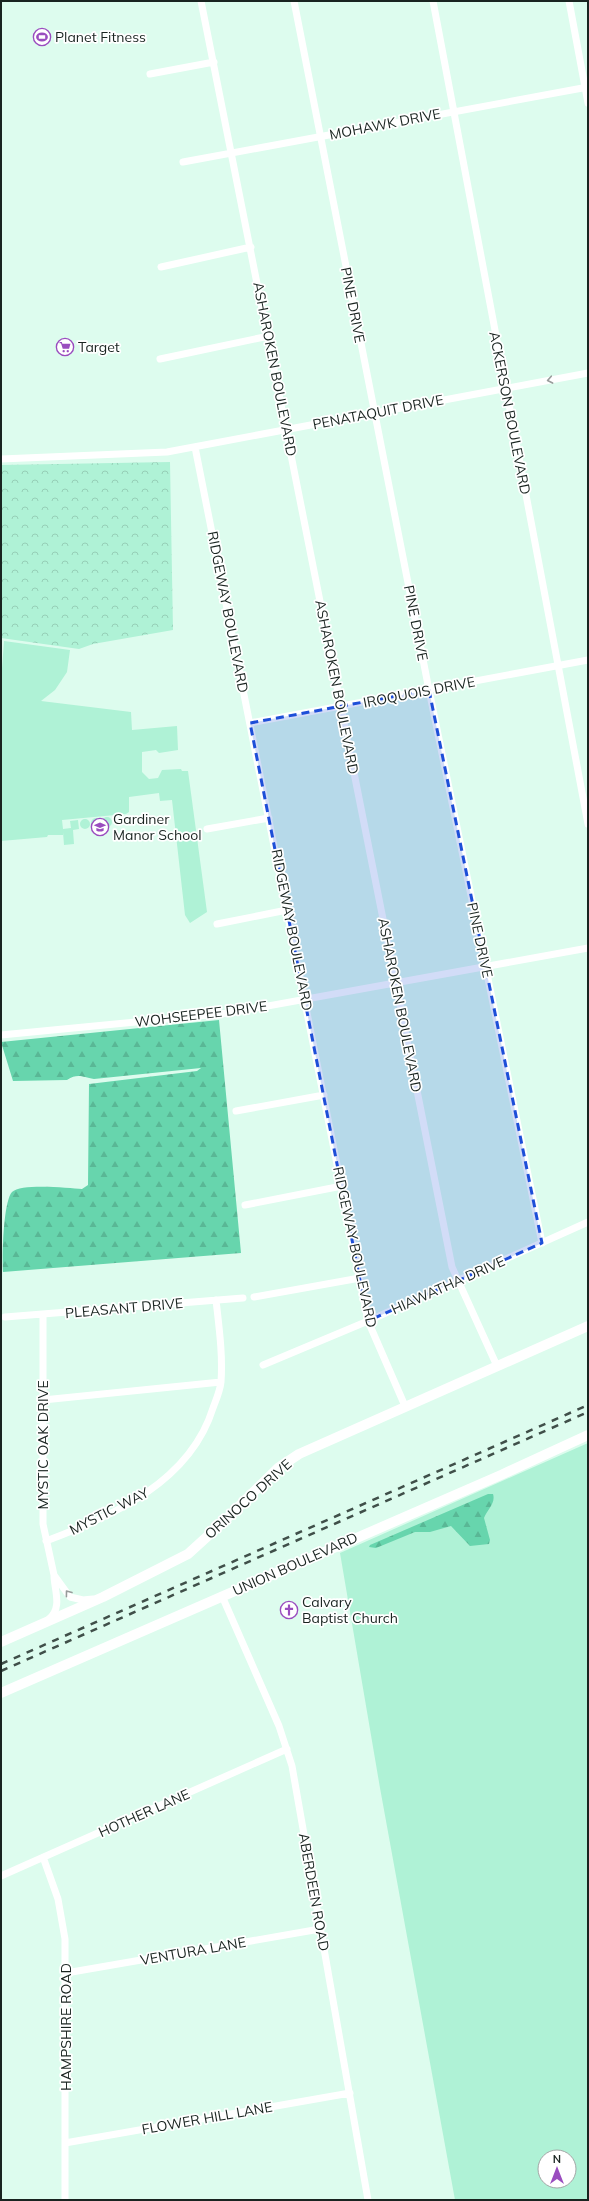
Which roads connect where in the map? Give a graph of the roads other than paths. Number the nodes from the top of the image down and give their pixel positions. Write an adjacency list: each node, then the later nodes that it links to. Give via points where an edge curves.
1 (201, 1): 5 (street, ASHAROKEN BOULEVARD)
2 (294, 1): 10 (street, PINE DRIVE)
3 (433, 1): 9 (street, ACKERSON BOULEVARD)
4 (569, 1): 7 (street)
5 (214, 62): 6 (street); 11 (street, ASHAROKEN BOULEVARD)
6 (150, 74)
7 (587, 87): 8 (street); 9 (street, MOHAWK DRIVE)
8 (588, 103)
9 (454, 111): 10 (street, MOHAWK DRIVE); 18 (street, ACKERSON BOULEVARD)
10 (321, 136): 11 (street, MOHAWK DRIVE); 19 (street, PINE DRIVE)
11 (231, 153): 12 (street, MOHAWK DRIVE); 13 (street, ASHAROKEN BOULEVARD)
12 (183, 162)
13 (251, 247): 14 (street); 15 (street, ASHAROKEN BOULEVARD)
14 (160, 267)
15 (269, 336): 16 (street); 20 (street, ASHAROKEN BOULEVARD)
16 (160, 359)
17 (588, 373): 18 (street, PENATAQUIT DRIVE, one-way to 18)
18 (505, 388): 19 (street, PENATAQUIT DRIVE); 24 (street, ACKERSON BOULEVARD)
19 (374, 413): 20 (street, PENATAQUIT DRIVE); 25 (street, PINE DRIVE)
20 (286, 430): 21 (street, PENATAQUIT DRIVE); 26 (street, ASHAROKEN BOULEVARD)
21 (195, 447): 22 (street, PENATAQUIT DRIVE, via 167,452); 27 (street, RIDGEWAY BOULEVARD)
22 (1, 459)
23 (588, 660): 24 (street, IROQUOIS DRIVE)
24 (558, 666): 25 (street, IROQUOIS DRIVE); 29 (street, ACKERSON BOULEVARD)
25 (429, 690): 26 (street, IROQUOIS DRIVE); 34 (street, PINE DRIVE)
26 (341, 706): 27 (street, IROQUOIS DRIVE); 35 (street, ASHAROKEN BOULEVARD)
27 (250, 723): 28 (street, RIDGEWAY BOULEVARD)
28 (269, 818): 30 (street); 31 (street, RIDGEWAY BOULEVARD)
29 (588, 824)
30 (207, 829)
31 (287, 910): 32 (street); 36 (street, RIDGEWAY BOULEVARD)
32 (216, 924)
33 (588, 948): 34 (street, WOHSEEPEE DRIVE)
34 (486, 966): 35 (street, WOHSEEPEE DRIVE); 43 (street, PINE DRIVE)
35 (396, 983): 36 (street, WOHSEEPEE DRIVE); 45 (street, ASHAROKEN BOULEVARD, via 452,1267)
36 (306, 999): 37 (street, WOHSEEPEE DRIVE, via 229,1013); 38 (street, RIDGEWAY BOULEVARD)
37 (1, 1035)
38 (324, 1095): 39 (street); 40 (street, RIDGEWAY BOULEVARD)
39 (236, 1111)
40 (342, 1186): 41 (street); 44 (street, RIDGEWAY BOULEVARD)
41 (245, 1205)
42 (588, 1222): 43 (street, HIAWATHA DRIVE)
43 (542, 1243): 45 (street, HIAWATHA DRIVE)
44 (360, 1278): 46 (street); 51 (street, RIDGEWAY BOULEVARD)
45 (457, 1279): 51 (street, HIAWATHA DRIVE); 54 (street, ASHAROKEN BOULEVARD)
46 (254, 1296)
47 (243, 1298): 48 (street, PLEASANT DRIVE)
48 (216, 1300): 49 (street, PLEASANT DRIVE); 55 (street, MYSTIC WAY, via 221,1349)
49 (43, 1315): 50 (street, PLEASANT DRIVE); 56 (street, MYSTIC OAK DRIVE)
50 (5, 1317)
51 (368, 1321): 53 (street, HIAWATHA DRIVE); 57 (street, RIDGEWAY BOULEVARD)
52 (588, 1326): 54 (street, ORINOCO DRIVE)
53 (263, 1365)
54 (497, 1366): 57 (street, ORINOCO DRIVE)
55 (220, 1382): 56 (street); 59 (street, MYSTIC WAY, via 208,1423 194,1450 173,1473 145,1494 112,1512)
56 (43, 1400): 59 (street, MYSTIC OAK DRIVE, via 43,1524)
57 (405, 1406): 62 (street, ORINOCO DRIVE, via 299,1454 278,1468 188,1554)
58 (588, 1435): 61 (street, UNION BOULEVARD)
59 (46, 1541): 60 (street, MYSTIC OAK DRIVE)
60 (54, 1575): 62 (street, MYSTIC OAK DRIVE, one-way to 60, via 74,1599); 63 (street, MYSTIC OAK DRIVE, via 58,1603 54,1614)
61 (222, 1596): 65 (street, UNION BOULEVARD); 66 (street, ABERDEEN ROAD)
62 (103, 1598): 63 (street, ORINOCO DRIVE)
63 (44, 1623): 64 (street, ORINOCO DRIVE)
64 (1, 1642)
65 (1, 1693)
66 (287, 1750): 67 (street, HOTHER LANE); 69 (street, ABERDEEN ROAD, via 292,1766)
67 (43, 1857): 68 (street, HOTHER LANE); 70 (street, HAMPSHIRE ROAD, via 63,1921)
68 (1, 1876)
69 (320, 1929): 70 (street, VENTURA LANE); 71 (street, ABERDEEN ROAD)
70 (66, 1973): 72 (street, HAMPSHIRE ROAD)
71 (350, 2093): 72 (street, FLOWER HILL LANE); 74 (street, ABERDEEN ROAD)
72 (65, 2143): 73 (street, HAMPSHIRE ROAD)
73 (65, 2200)
74 (368, 2200)

